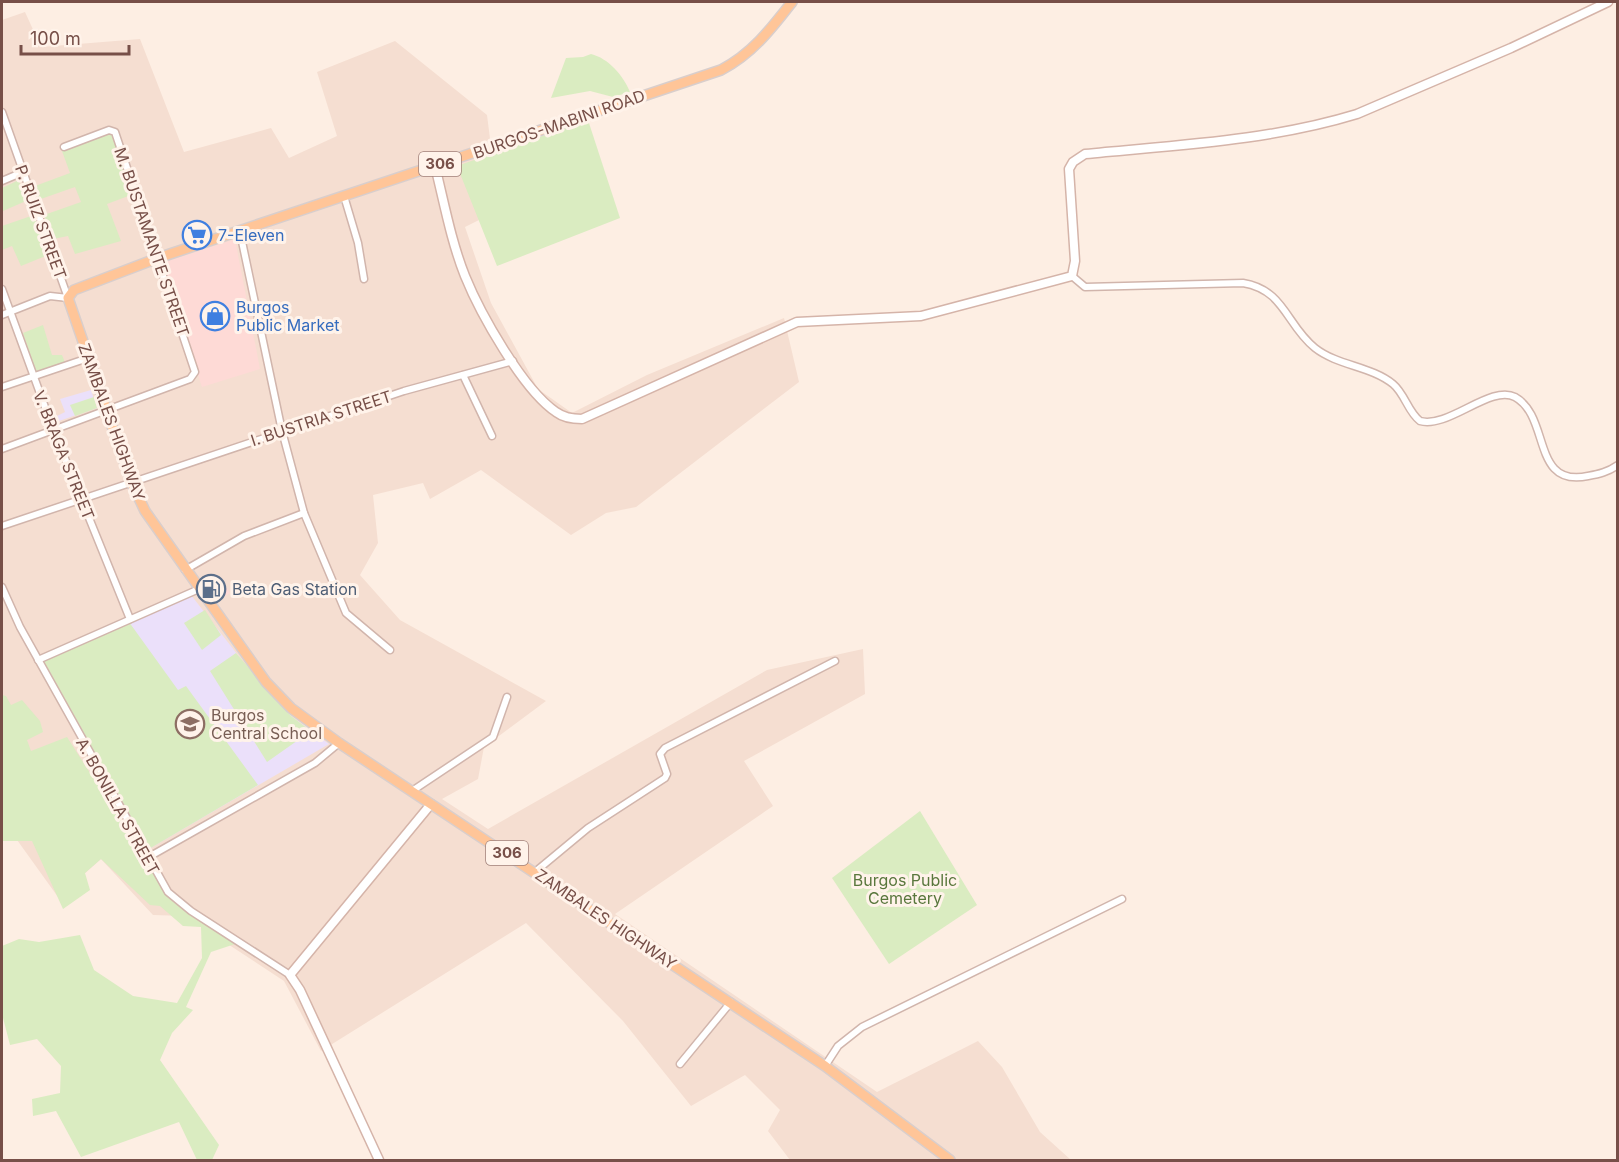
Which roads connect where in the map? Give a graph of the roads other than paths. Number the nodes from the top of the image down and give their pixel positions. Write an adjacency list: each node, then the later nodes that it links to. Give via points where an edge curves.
1 (792, 2): 5 (main road, BURGOS-MABINI ROAD / 306, via 764,38 741,60 721,70)
2 (1608, 2): 11 (street, via 1511,48 1331,122 1258,136 1079,157 1069,169 1075,261)
3 (2, 112): 6 (street, P. RUIZ STREET)
4 (64, 147): 10 (street, M. BUSTAMANTE STREET, via 109,130 115,132)
5 (435, 166): 8 (main road, BURGOS-MABINI ROAD / 306); 18 (street, via 465,276)
6 (23, 172): 7 (street); 14 (street, P. RUIZ STREET)
7 (2, 181)
8 (344, 196): 9 (main road, BURGOS-MABINI ROAD / 306); 12 (street)
9 (240, 232): 10 (main road, BURGOS-MABINI ROAD / 306); 24 (street)
10 (158, 258): 14 (main road, BURGOS-MABINI ROAD / 306, via 74,290); 22 (street, M. BUSTAMANTE STREET, via 194,375)
11 (1072, 276): 18 (street, via 921,316 797,322 582,419 556,413 530,387); 27 (street, via 1085,287 1243,282 1260,286 1275,297 1314,347 1390,382 1420,421 1435,422 1509,395 1526,409 1557,472 1581,478 1604,473)
12 (364, 279)
13 (2, 289): 15 (street, V. BRAGA STREET)
14 (68, 298): 15 (street, via 50,296); 17 (main road, ZAMBALES HIGHWAY / 306)
15 (10, 312): 16 (street); 20 (street, V. BRAGA STREET)
16 (2, 315)
17 (87, 358): 20 (street); 22 (main road, ZAMBALES HIGHWAY / 306)
18 (513, 361): 19 (street, I. BUSTRIA STREET)
19 (463, 375): 24 (street, I. BUSTRIA STREET); 25 (street)
20 (33, 376): 21 (street); 23 (street, V. BRAGA STREET)
21 (2, 387)
22 (106, 410): 23 (street); 28 (main road, ZAMBALES HIGHWAY / 306)
23 (53, 429): 26 (street); 29 (street, V. BRAGA STREET)
24 (282, 431): 28 (street, I. BUSTRIA STREET); 30 (street)
25 (492, 436)
26 (2, 449)
27 (1617, 465)
28 (131, 481): 29 (street, I. BUSTRIA STREET); 32 (main road, ZAMBALES HIGHWAY / 306, via 145,512)
29 (82, 497): 31 (street, I. BUSTRIA STREET); 35 (street, V. BRAGA STREET)
30 (304, 513): 32 (street, via 244,536); 36 (street, via 346,613)
31 (2, 526)
32 (185, 570): 34 (main road, ZAMBALES HIGHWAY / 306)
33 (2, 587): 37 (street, A. BONILLA STREET)
34 (200, 589): 35 (street); 40 (main road, ZAMBALES HIGHWAY / 306, via 266,682 291,708)
35 (130, 619): 37 (street)
36 (390, 650)
37 (38, 660): 43 (street, A. BONILLA STREET)
38 (835, 661): 44 (street, via 665,748 660,754 665,778 574,838)
39 (507, 697): 41 (street, via 493,737)
40 (339, 743): 41 (main road, ZAMBALES HIGHWAY / 306); 43 (street, via 315,763)
41 (412, 790): 42 (main road, ZAMBALES HIGHWAY / 306)
42 (431, 804): 44 (main road, ZAMBALES HIGHWAY / 306); 46 (street)
43 (147, 858): 46 (street, A. BONILLA STREET, via 176,900)
44 (535, 872): 47 (main road, ZAMBALES HIGHWAY / 306)
45 (1122, 899): 49 (street, via 862,1027 838,1047)
46 (290, 975): 50 (street)
47 (731, 1002): 48 (street); 49 (main road, ZAMBALES HIGHWAY / 306)
48 (680, 1064)
49 (825, 1066): 51 (main road, ZAMBALES HIGHWAY / 306)
50 (379, 1161)
51 (950, 1161)

